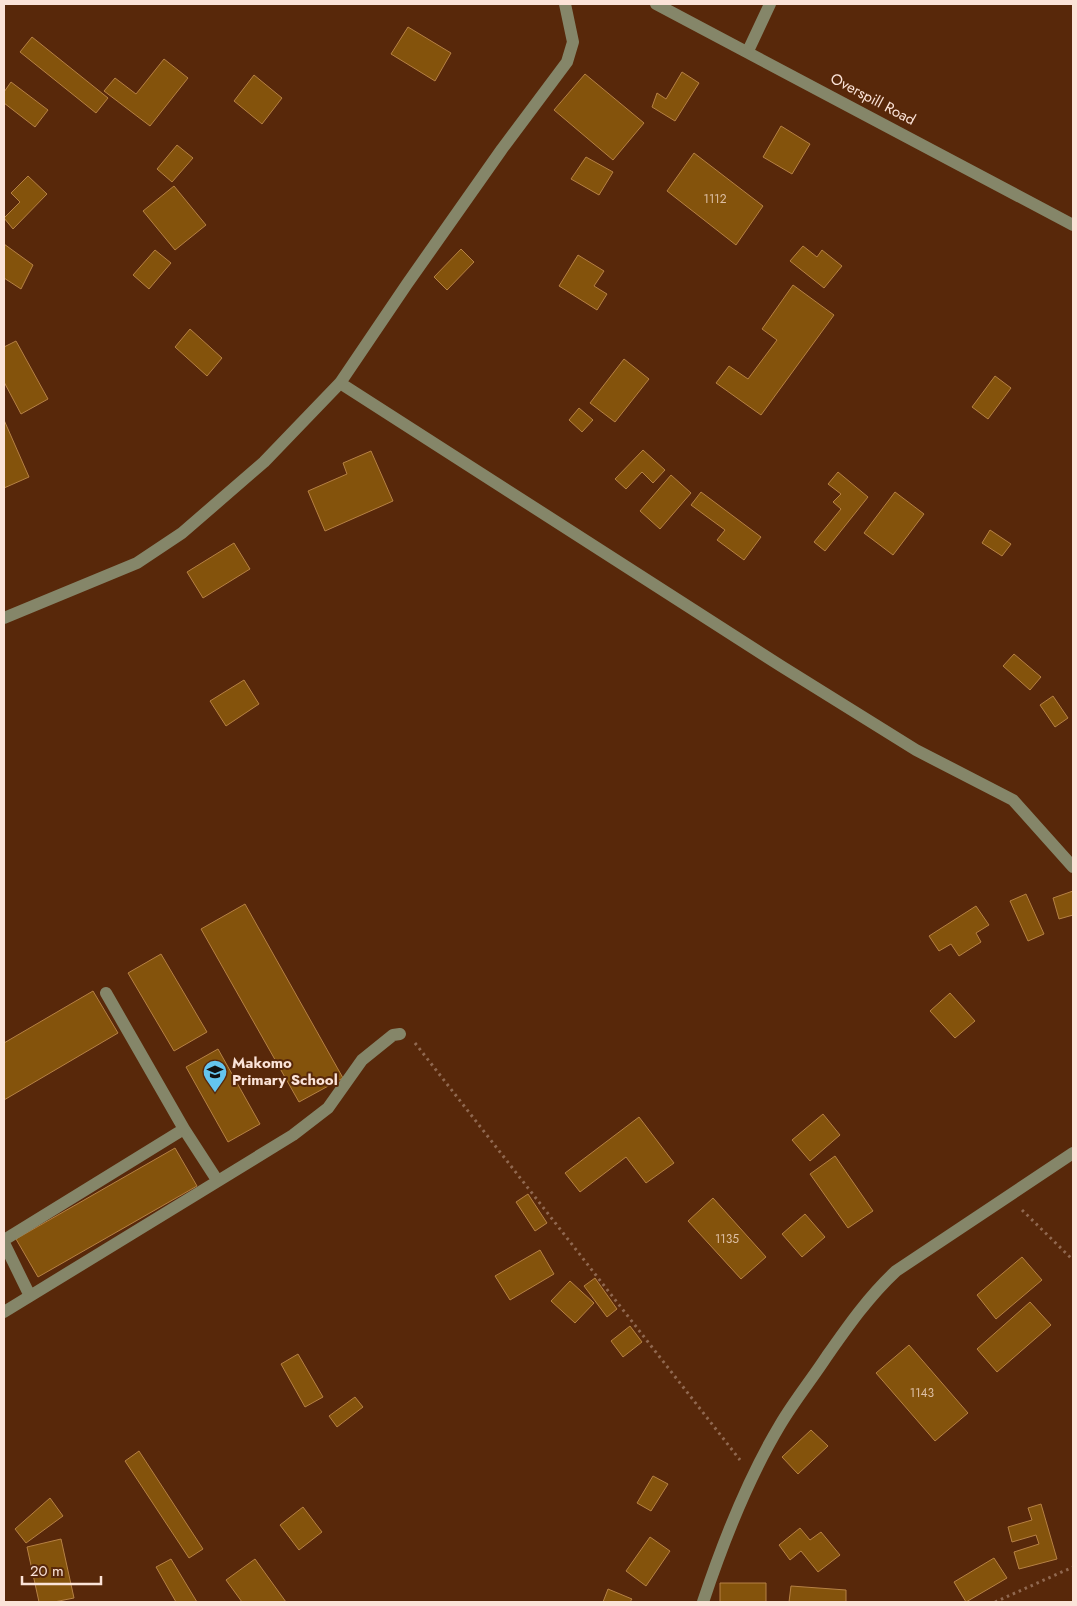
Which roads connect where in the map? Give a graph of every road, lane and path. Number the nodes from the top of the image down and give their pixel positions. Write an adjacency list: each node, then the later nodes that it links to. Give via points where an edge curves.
1 (565, 4): 6 (street, via 573,42 567,62)
2 (656, 4): 4 (street, Overspill Road)
3 (770, 4): 4 (street)
4 (748, 51): 5 (street, Overspill Road)
5 (1073, 225)
6 (340, 383): 7 (street, via 264,462 182,534 137,563); 8 (street, via 874,724 916,750 1013,800)
7 (4, 618)
8 (1073, 867)
9 (106, 993): 11 (street)
10 (400, 1034): 13 (street, via 393,1035 362,1060 328,1108 292,1135); 19 (path, via 411,1038 422,1050)
11 (184, 1128): 13 (street); 15 (street)
12 (1073, 1152): 14 (street)
13 (218, 1180): 17 (street)
14 (1008, 1197): 16 (path); 19 (street, via 896,1270 880,1286 855,1316 780,1424)
15 (4, 1242): 17 (street)
16 (1073, 1260)
17 (30, 1296): 18 (street)
18 (4, 1312)
19 (753, 1476): 21 (street)
20 (1073, 1567): 22 (path)
21 (703, 1602)
22 (995, 1602)

